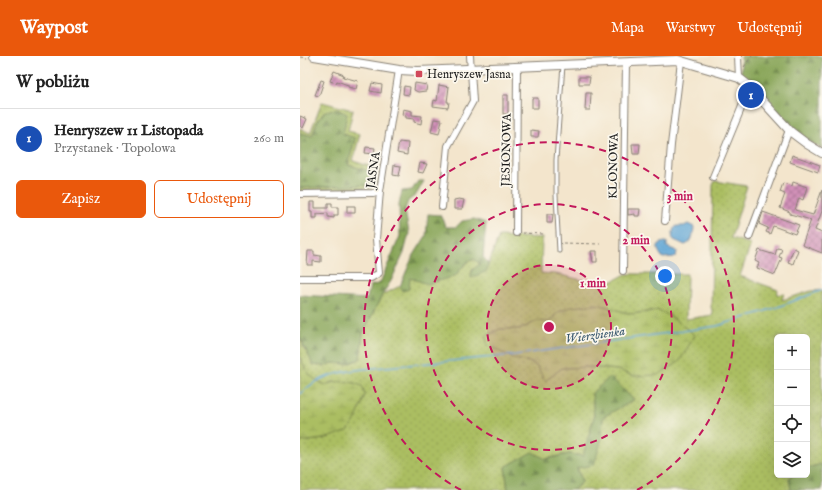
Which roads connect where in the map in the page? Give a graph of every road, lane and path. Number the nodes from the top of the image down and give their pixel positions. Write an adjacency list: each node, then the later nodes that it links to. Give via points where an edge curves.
1 (300, 56): 5 (path)
2 (470, 56): 11 (street)
3 (738, 56): 13 (street)
4 (752, 56): 13 (path)
5 (312, 57): 6 (street)
6 (350, 59): 12 (street)
7 (681, 61): 8 (street); 13 (street); 21 (street)
8 (626, 62): 9 (street); 28 (street, KLONOWA)
9 (563, 64): 10 (street); 25 (lane, via 556,160)
10 (518, 66): 11 (street); 22 (street, JESIONOWA)
11 (472, 68): 12 (street); 20 (street, via 473,101 448,146)
12 (399, 70): 18 (street, JASNA)
13 (739, 76): 14 (street)
14 (750, 87): 15 (street); 17 (street)
15 (789, 130): 16 (street); 24 (street)
16 (822, 153)
17 (712, 177)
18 (380, 191): 19 (street); 29 (street, JASNA, via 376,239 379,273 371,278)
19 (300, 194)
20 (442, 207)
21 (665, 221)
22 (516, 233): 23 (path)
23 (543, 234)
24 (749, 237)
25 (559, 243): 26 (path); 27 (lane)
26 (600, 244)
27 (559, 251)
28 (623, 272)
29 (300, 278)

